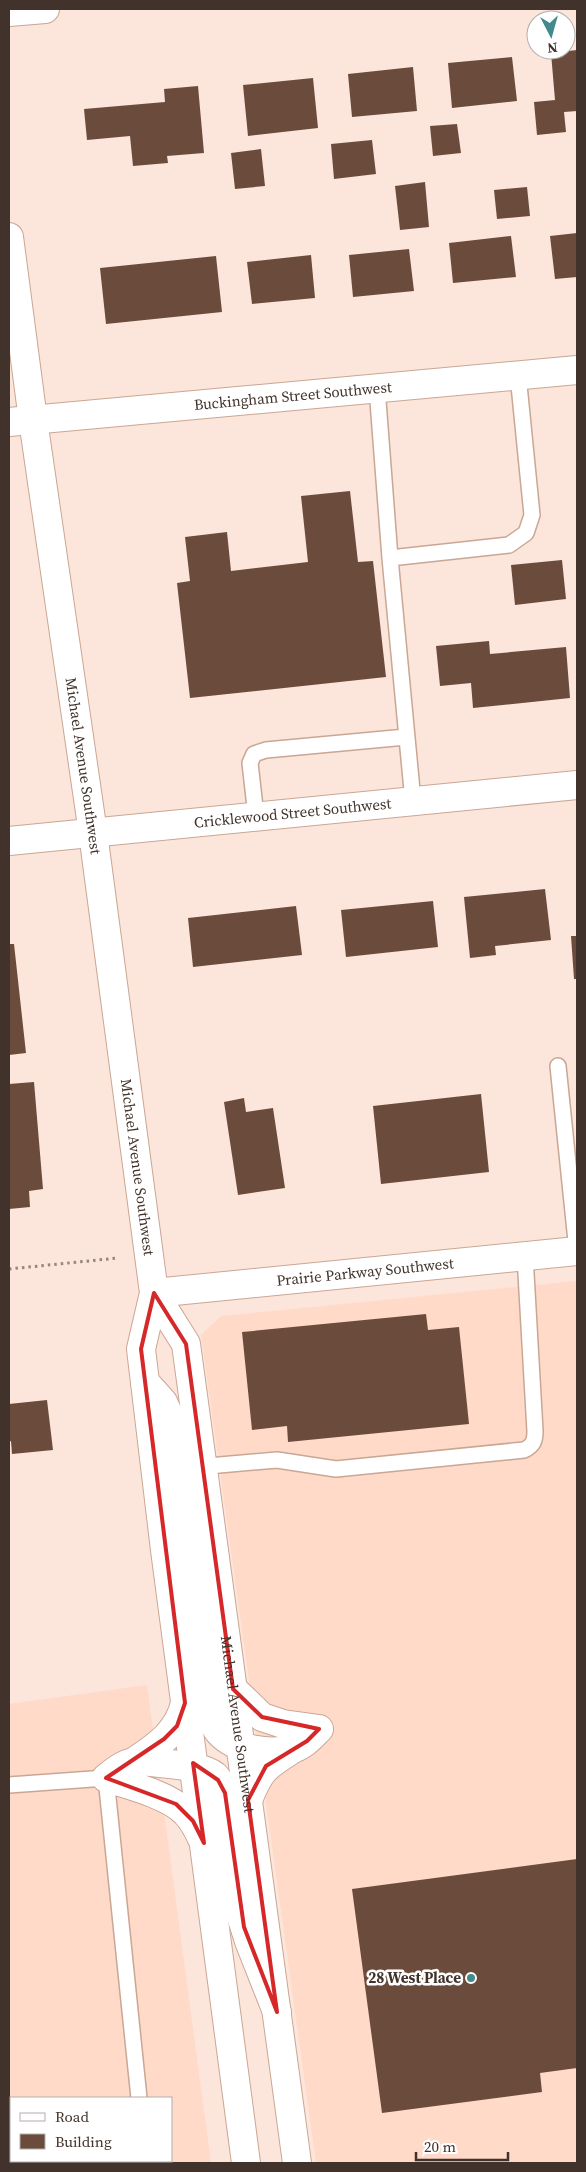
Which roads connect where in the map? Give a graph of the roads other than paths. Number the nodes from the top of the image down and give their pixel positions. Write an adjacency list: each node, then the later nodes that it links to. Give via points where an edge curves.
1 (45, 9): 2 (street)
2 (9, 12)
3 (9, 237): 7 (street, Michael Avenue Southwest)
4 (577, 370): 5 (street, Buckingham Street Southwest)
5 (518, 376): 6 (street, Buckingham Street Southwest); 8 (lane, via 532,515 526,533 509,545)
6 (377, 388): 7 (street, Buckingham Street Southwest); 8 (lane)
7 (21, 421): 13 (street, Michael Avenue Southwest)
8 (390, 558): 9 (lane)
9 (406, 738): 11 (lane); 12 (lane, via 266,750 254,754 250,763)
10 (577, 785): 11 (street, Cricklewood Street Southwest)
11 (413, 801): 12 (street, Cricklewood Street Southwest)
12 (256, 816): 13 (street, Cricklewood Street Southwest)
13 (93, 833): 14 (street, Cricklewood Street Southwest); 18 (street, Michael Avenue Southwest)
14 (9, 841)
15 (558, 1066): 16 (lane)
16 (577, 1251): 17 (street, Prairie Parkway Southwest)
17 (525, 1256): 18 (street, Prairie Parkway Southwest); 20 (lane, via 535,1431 534,1443 529,1448 336,1469 277,1460)
18 (154, 1293): 19 (street, Michael Avenue Southwest, via 141,1349); 20 (street, Michael Avenue Southwest, via 186,1344)
19 (145, 1382): 20 (street, via 168,1410); 22 (street, Michael Avenue Southwest)
20 (191, 1468): 21 (street, Michael Avenue Southwest); 23 (street, via 213,1721 220,1733)
21 (233, 1689): 23 (street, Michael Avenue Southwest); 24 (street, via 262,1717 283,1724 319,1729)
22 (185, 1703): 25 (street, via 172,1732); 26 (street, Michael Avenue Southwest)
23 (240, 1745): 24 (street, via 266,1751); 29 (street, Michael Avenue Southwest)
24 (293, 1749): 29 (street, via 266,1766)
25 (135, 1761): 26 (street); 27 (street)
26 (194, 1768): 30 (street, Michael Avenue Southwest); 31 (street, via 214,1775 225,1794 240,1913)
27 (106, 1778): 28 (lane); 30 (street, via 176,1804 193,1821); 32 (lane)
28 (9, 1785)
29 (248, 1800): 31 (street, Michael Avenue Southwest)
30 (204, 1843): 35 (street, Michael Avenue Southwest)
31 (276, 2012): 36 (street, Michael Avenue Southwest)
32 (139, 2097)
33 (72, 2162): 34 (lane)
34 (59, 2163)
35 (246, 2163)
36 (297, 2163)

